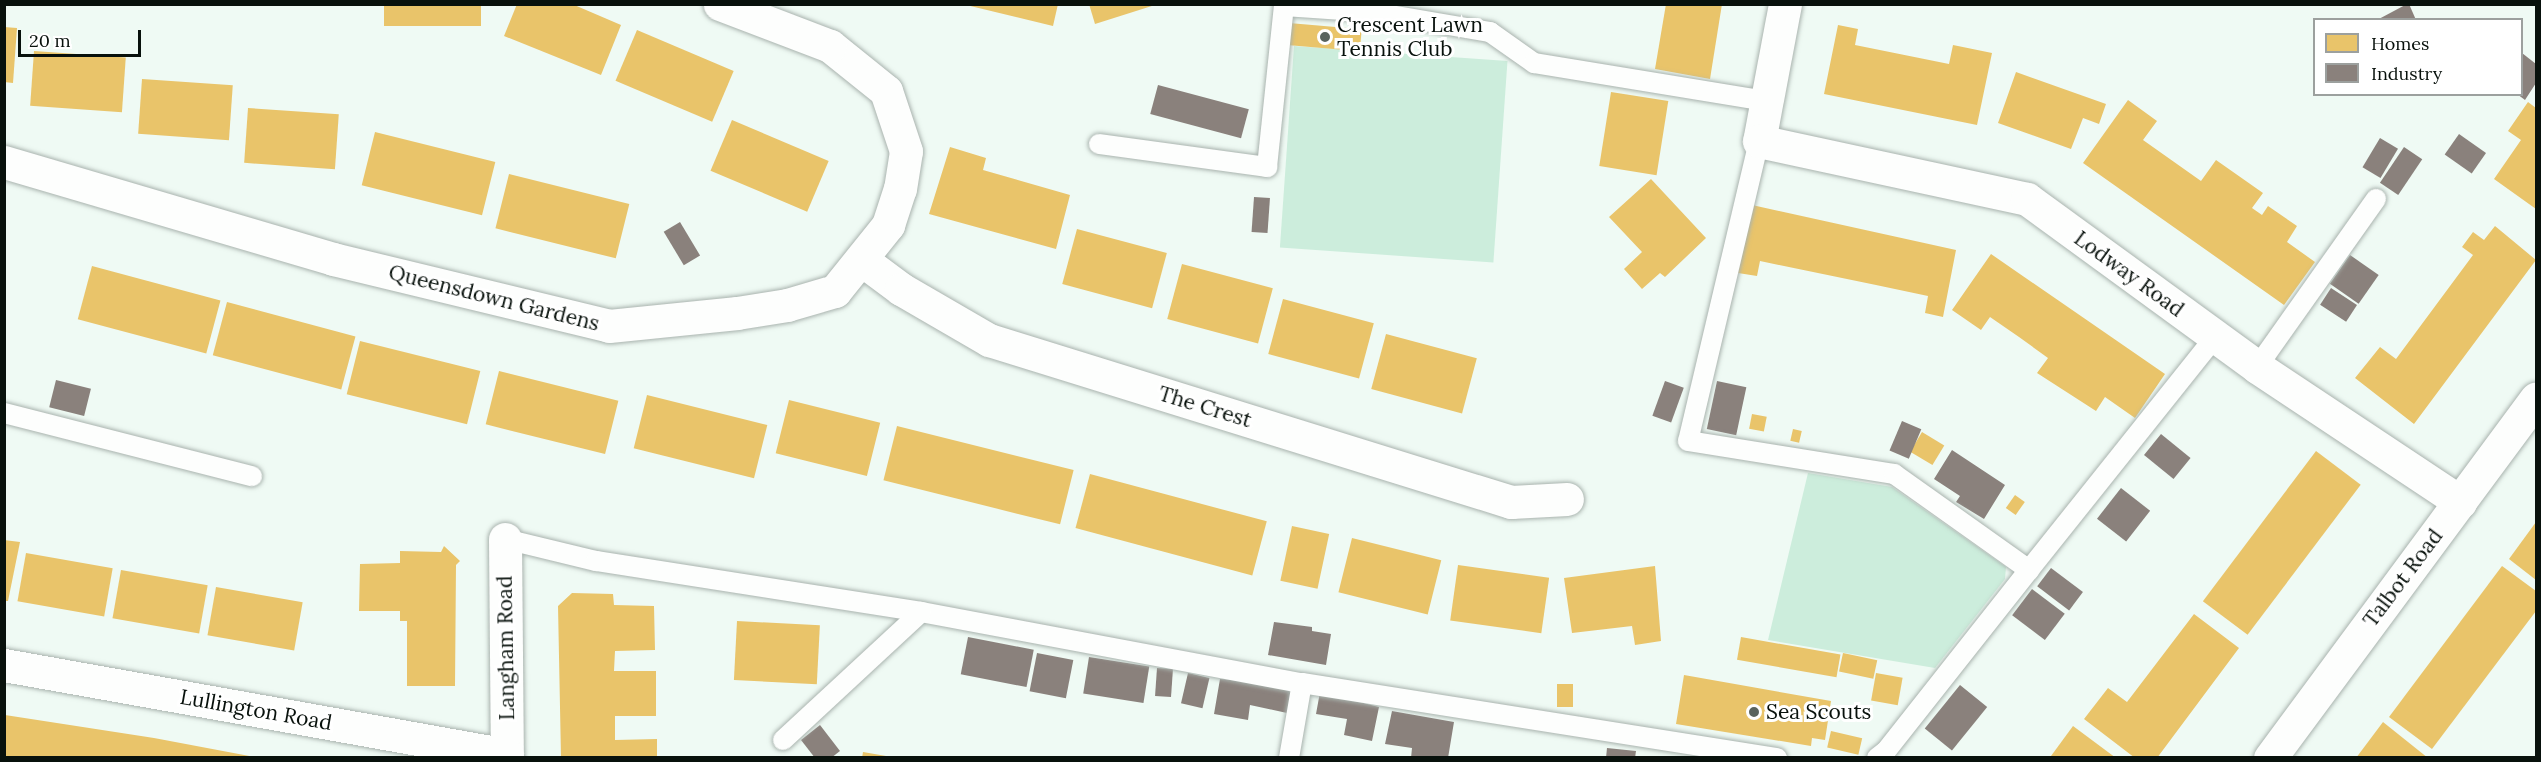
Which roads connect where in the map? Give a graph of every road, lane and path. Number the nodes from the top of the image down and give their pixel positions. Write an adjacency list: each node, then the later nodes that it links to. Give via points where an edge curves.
1 (720, 4): 8 (street, Queensdown Gardens, via 831,46 886,91 906,151 900,189 888,225)
2 (1785, 4): 3 (street)
3 (1766, 101): 4 (street); 5 (lane, via 1534,63 1490,32 1373,12 1284,6 1267,167)
4 (1759, 141): 9 (street, Lodway Road, via 2027,199); 17 (lane, via 1688,441 1894,474)
5 (1099, 144)
6 (4, 162): 8 (street, Queensdown Gardens, via 333,259 609,326 787,305 835,291)
7 (2376, 199): 10 (lane)
8 (862, 260): 14 (street, The Crest, via 901,289 989,340 1511,502)
9 (2206, 330): 10 (street, Lodway Road); 17 (lane)
10 (2257, 367): 15 (street, Lodway Road)
11 (2536, 399): 15 (street, Talbot Road)
12 (4, 413): 13 (lane)
13 (252, 476)
14 (1567, 499)
15 (2460, 502): 26 (street, Talbot Road)
16 (505, 539): 18 (lane, via 596,561); 22 (street, Langham Road)
17 (2030, 570): 25 (lane)
18 (921, 612): 20 (lane); 21 (lane)
19 (4, 664): 22 (street, Lullington Road)
20 (1302, 683): 23 (lane); 24 (lane)
21 (783, 740)
22 (507, 756)
23 (1289, 758)
24 (1776, 758)
25 (1877, 758)
26 (2270, 758)

